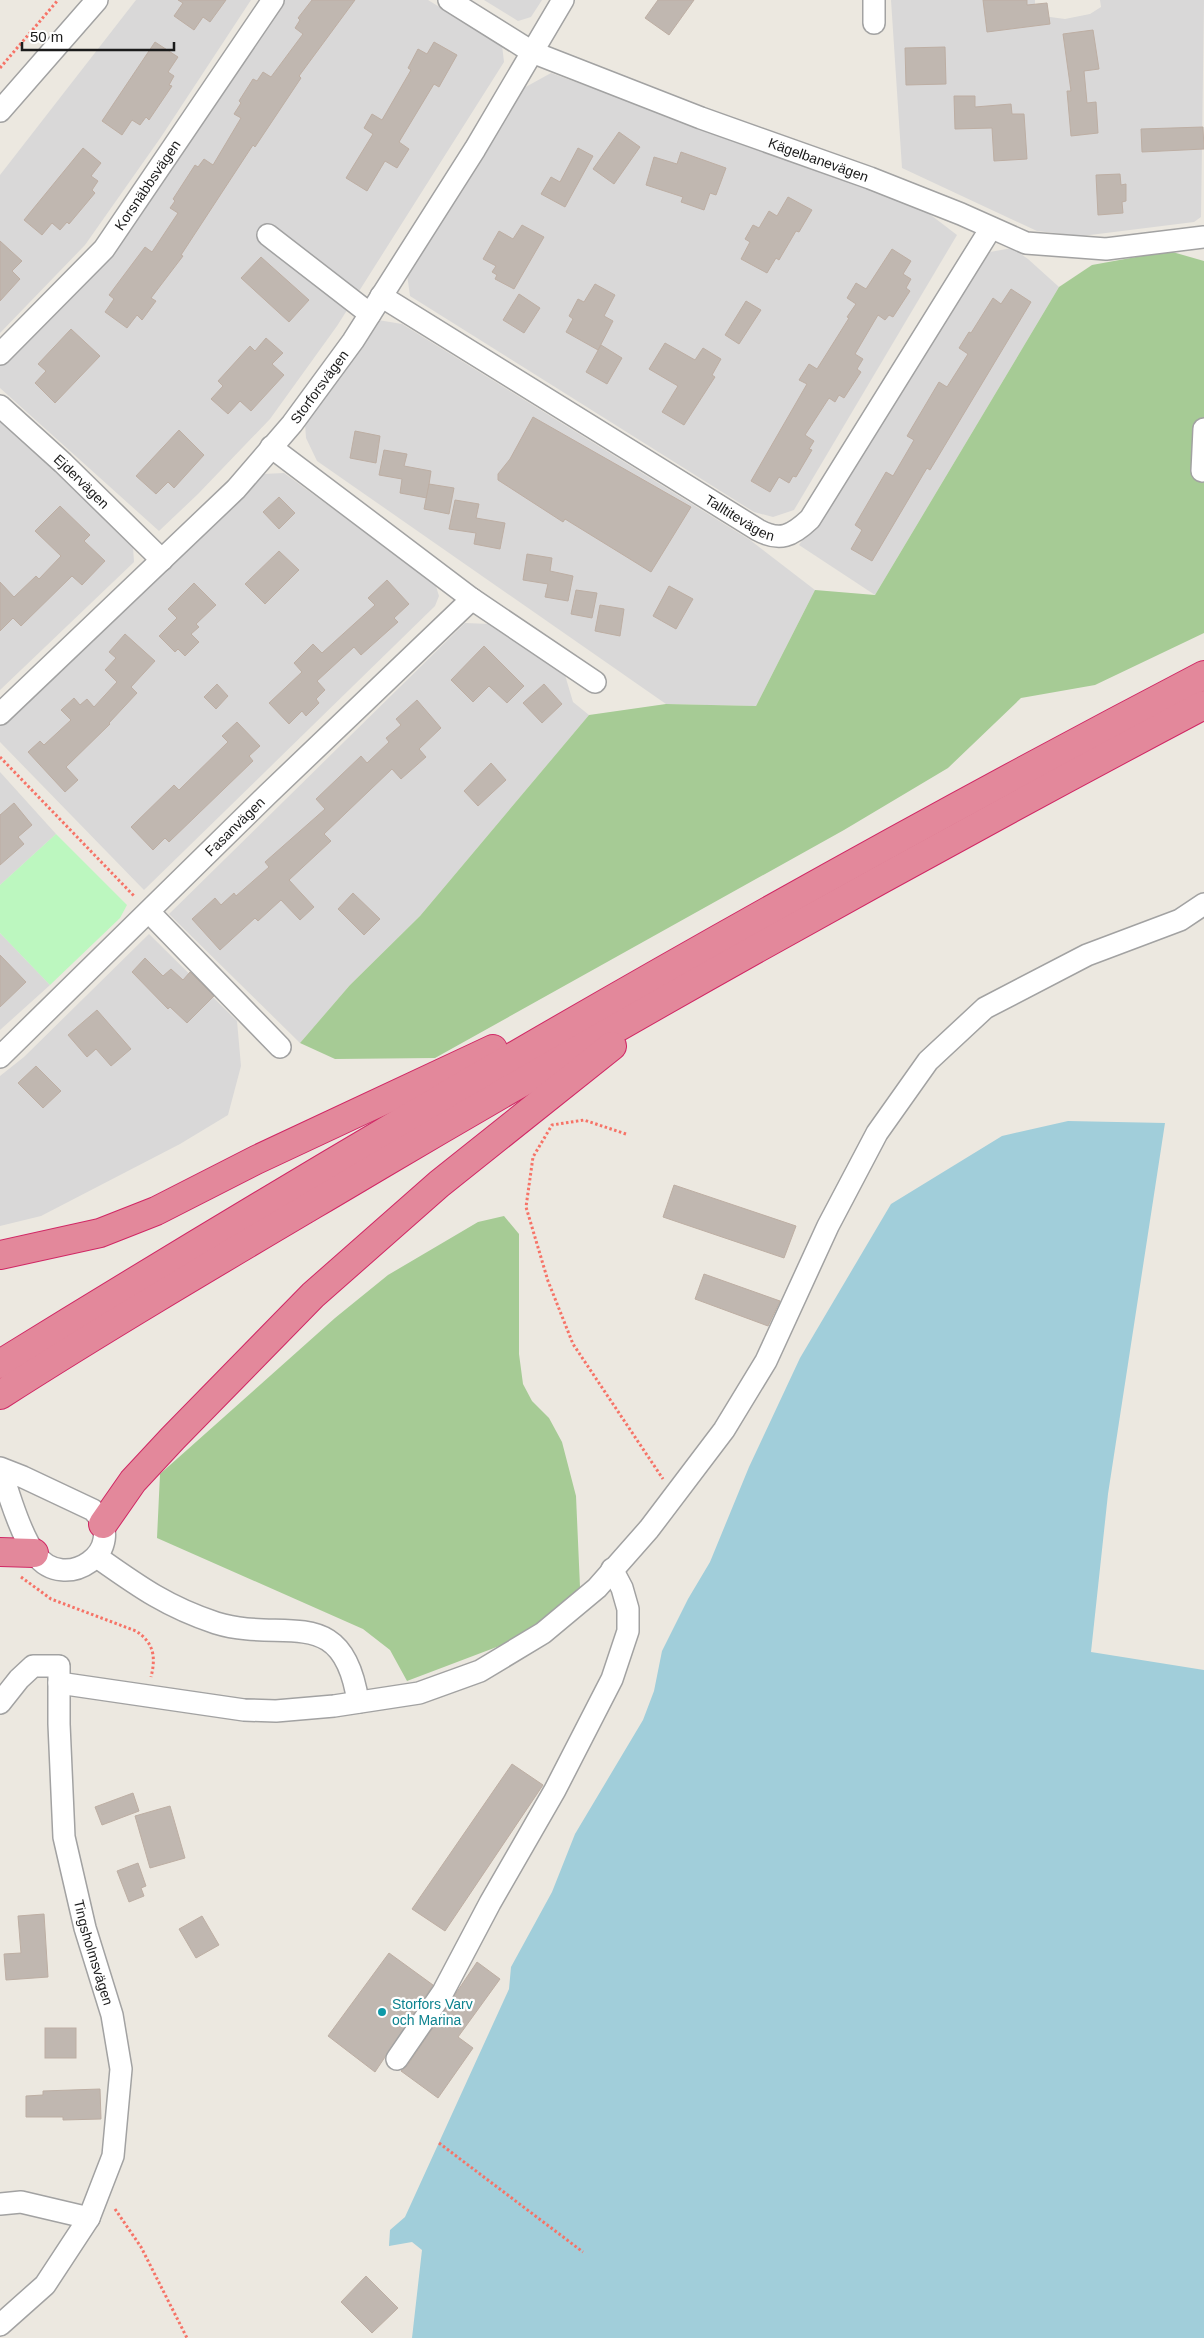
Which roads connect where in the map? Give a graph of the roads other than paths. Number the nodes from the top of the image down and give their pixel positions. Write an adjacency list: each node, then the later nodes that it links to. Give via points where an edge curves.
1 (97, 0): 8 (street)
2 (273, 0): 13 (street, Korsnäbbsvägen, via 104,249)
3 (449, 0): 7 (street, Kägelbanevägen)
4 (563, 0): 7 (street, Storforsvägen)
5 (874, 0): 6 (street)
6 (874, 23)
7 (532, 52): 9 (street, Kägelbanevägen, via 701,118 870,178); 12 (street, Storforsvägen, via 475,149)
8 (0, 111)
9 (991, 228): 11 (street, Kägelbanevägen, via 1026,244 1106,249); 12 (street, Talltitevägen, via 810,519 790,534 780,537 758,530)
10 (268, 235): 12 (street, Talltitevägen)
11 (1204, 236)
12 (375, 305): 16 (street, Storforsvägen, via 303,409)
13 (0, 354)
14 (0, 406): 18 (street, Ejdervägen)
15 (1204, 429): 17 (street)
16 (271, 447): 18 (street, Storforsvägen, via 236,489); 19 (street)
17 (1202, 471)
18 (162, 560): 23 (street, Storforsvägen)
19 (472, 599): 21 (street); 25 (street, Fasanvägen)
20 (1204, 675): 26 (highway, via 883,846)
21 (595, 682)
22 (1204, 705): 26 (highway, via 949,841)
23 (0, 714)
24 (1204, 904): 36 (street, via 1180,920 1087,955 985,1008 928,1061 877,1133 828,1226 766,1361 724,1430 676,1495)
25 (149, 912): 27 (street); 28 (street, Fasanvägen)
26 (677, 977): 29 (highway, via 256,1160 156,1211 100,1233); 30 (highway, via 317,1171); 31 (highway); 33 (highway, via 313,1295 133,1481)
27 (280, 1047)
28 (0, 1057)
29 (0, 1255)
30 (0, 1364)
31 (0, 1395)
32 (0, 1469): 33 (street, via 81,1503 93,1510); 34 (street)
33 (103, 1524): 35 (street, via 103,1540)
34 (15, 1553): 35 (street, via 59,1570 80,1568)
35 (97, 1557): 38 (street, via 154,1597 187,1613 219,1624 303,1631 324,1638 343,1653 352,1672)
36 (612, 1569): 38 (street, via 590,1593 543,1633 480,1671 418,1693); 40 (street, via 628,1610 628,1632 612,1678 555,1790 443,1992)
37 (59, 1674): 38 (street, via 147,1696 244,1710 276,1711); 39 (street, via 33,1666); 42 (street, Tingsholmsvägen, via 64,1837 85,1928 112,2015 121,2069 113,2156)
38 (358, 1702)
39 (0, 1703)
40 (397, 2059)
41 (0, 2204): 42 (street, via 21,2202)
42 (89, 2218): 43 (street, Tingsholmsvägen, via 46,2285)
43 (0, 2325)

